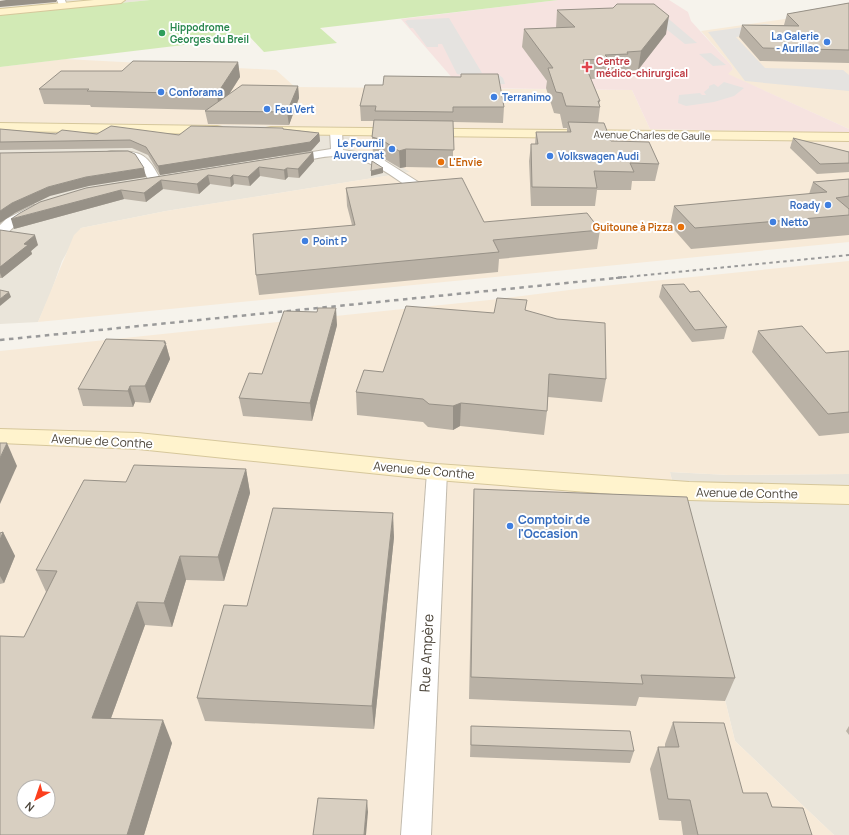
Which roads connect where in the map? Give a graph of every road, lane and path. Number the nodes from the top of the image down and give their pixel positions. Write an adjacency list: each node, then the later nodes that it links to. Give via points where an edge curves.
1 (122, 0): 2 (main road)
2 (62, 3): 3 (main road)
3 (0, 12)
4 (0, 127): 5 (main road)
5 (232, 130)
6 (256, 130): 7 (main road, Avenue Charles de Gaulle)
7 (336, 132): 8 (main road, Avenue Charles de Gaulle); 9 (street)
8 (849, 137)
9 (337, 152): 11 (street); 15 (street, via 378,162)
10 (102, 155): 13 (street, via 138,156 143,159)
11 (274, 163)
12 (172, 179): 13 (street)
13 (156, 182): 14 (street)
14 (141, 184)
15 (429, 195)
16 (46, 204): 17 (street, via 21,216)
17 (0, 232)
18 (0, 436): 19 (main road, Avenue de Conthe, via 138,442)
19 (436, 472): 20 (main road, Avenue de Conthe, via 689,491); 21 (street, Rue Ampère)
20 (849, 495)
21 (416, 835)

